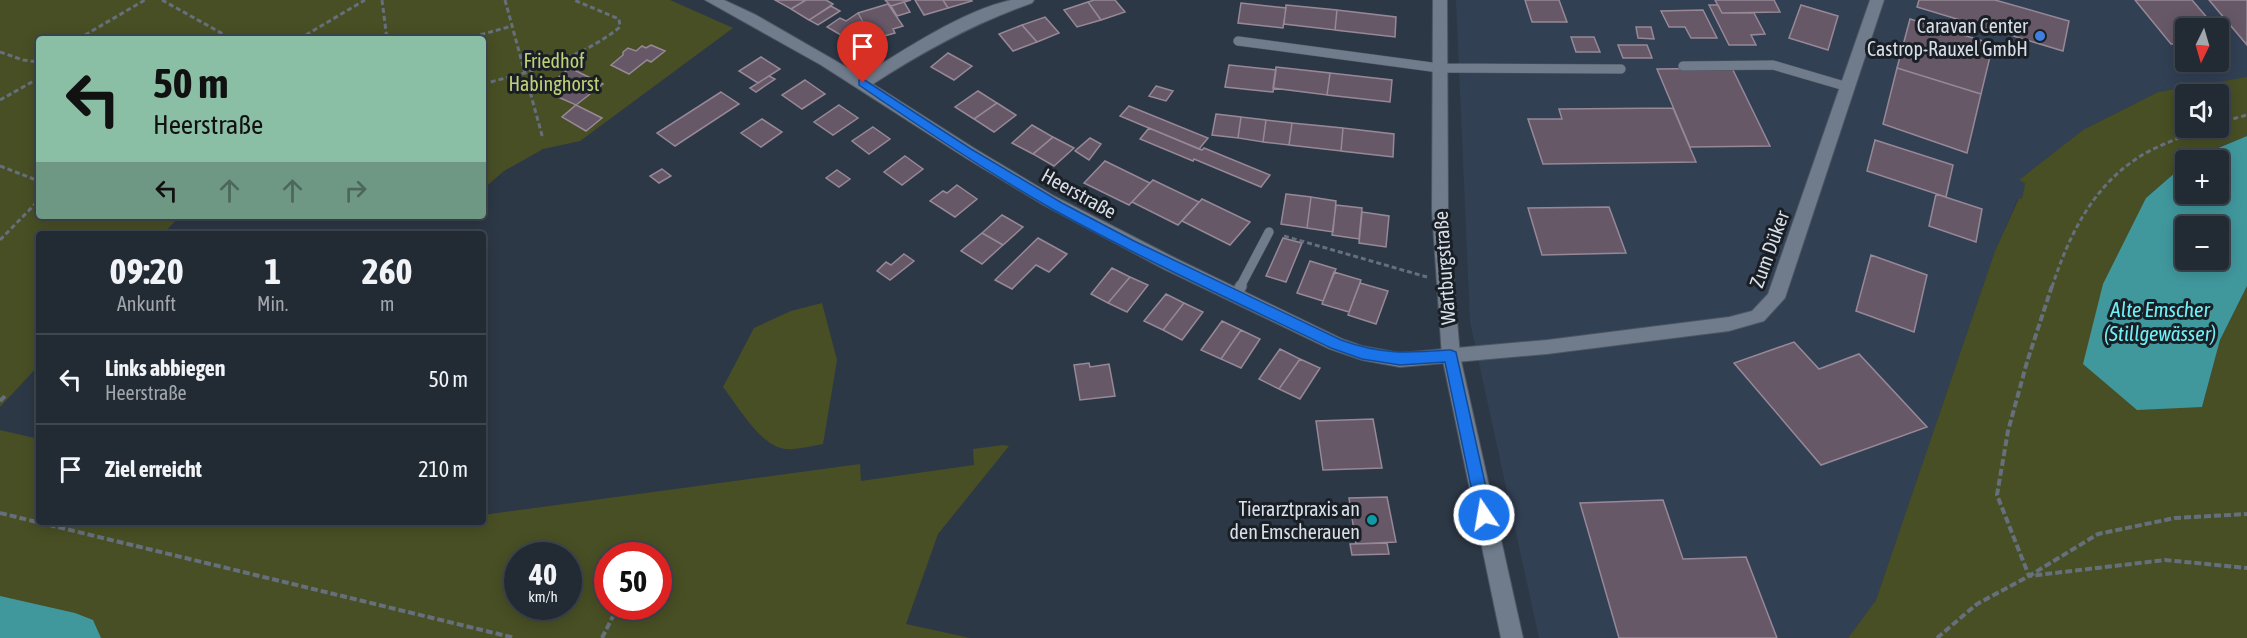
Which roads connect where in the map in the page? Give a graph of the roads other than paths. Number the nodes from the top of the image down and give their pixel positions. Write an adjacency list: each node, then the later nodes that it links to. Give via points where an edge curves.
1 (712, 0): 9 (street, Heerstraße)
2 (1027, 0): 9 (street, via 987,12 938,36)
3 (1440, 0): 7 (street, Wartburgstraße)
4 (1877, 0): 10 (street, Zum Düker)
5 (1238, 41): 7 (lane)
6 (1683, 66): 10 (lane, via 1773,64)
7 (1439, 68): 8 (lane); 13 (street, Wartburgstraße, via 1440,211)
8 (1621, 69)
9 (863, 83): 12 (street, Heerstraße, via 1058,206)
10 (1848, 87): 13 (street, Zum Düker, via 1776,298 1758,316 1718,326)
11 (1269, 232): 12 (lane)
12 (1236, 295): 13 (street, Heerstraße, via 1362,353 1400,360)
13 (1451, 356): 14 (street, Wartburgstraße)
14 (1512, 638)

